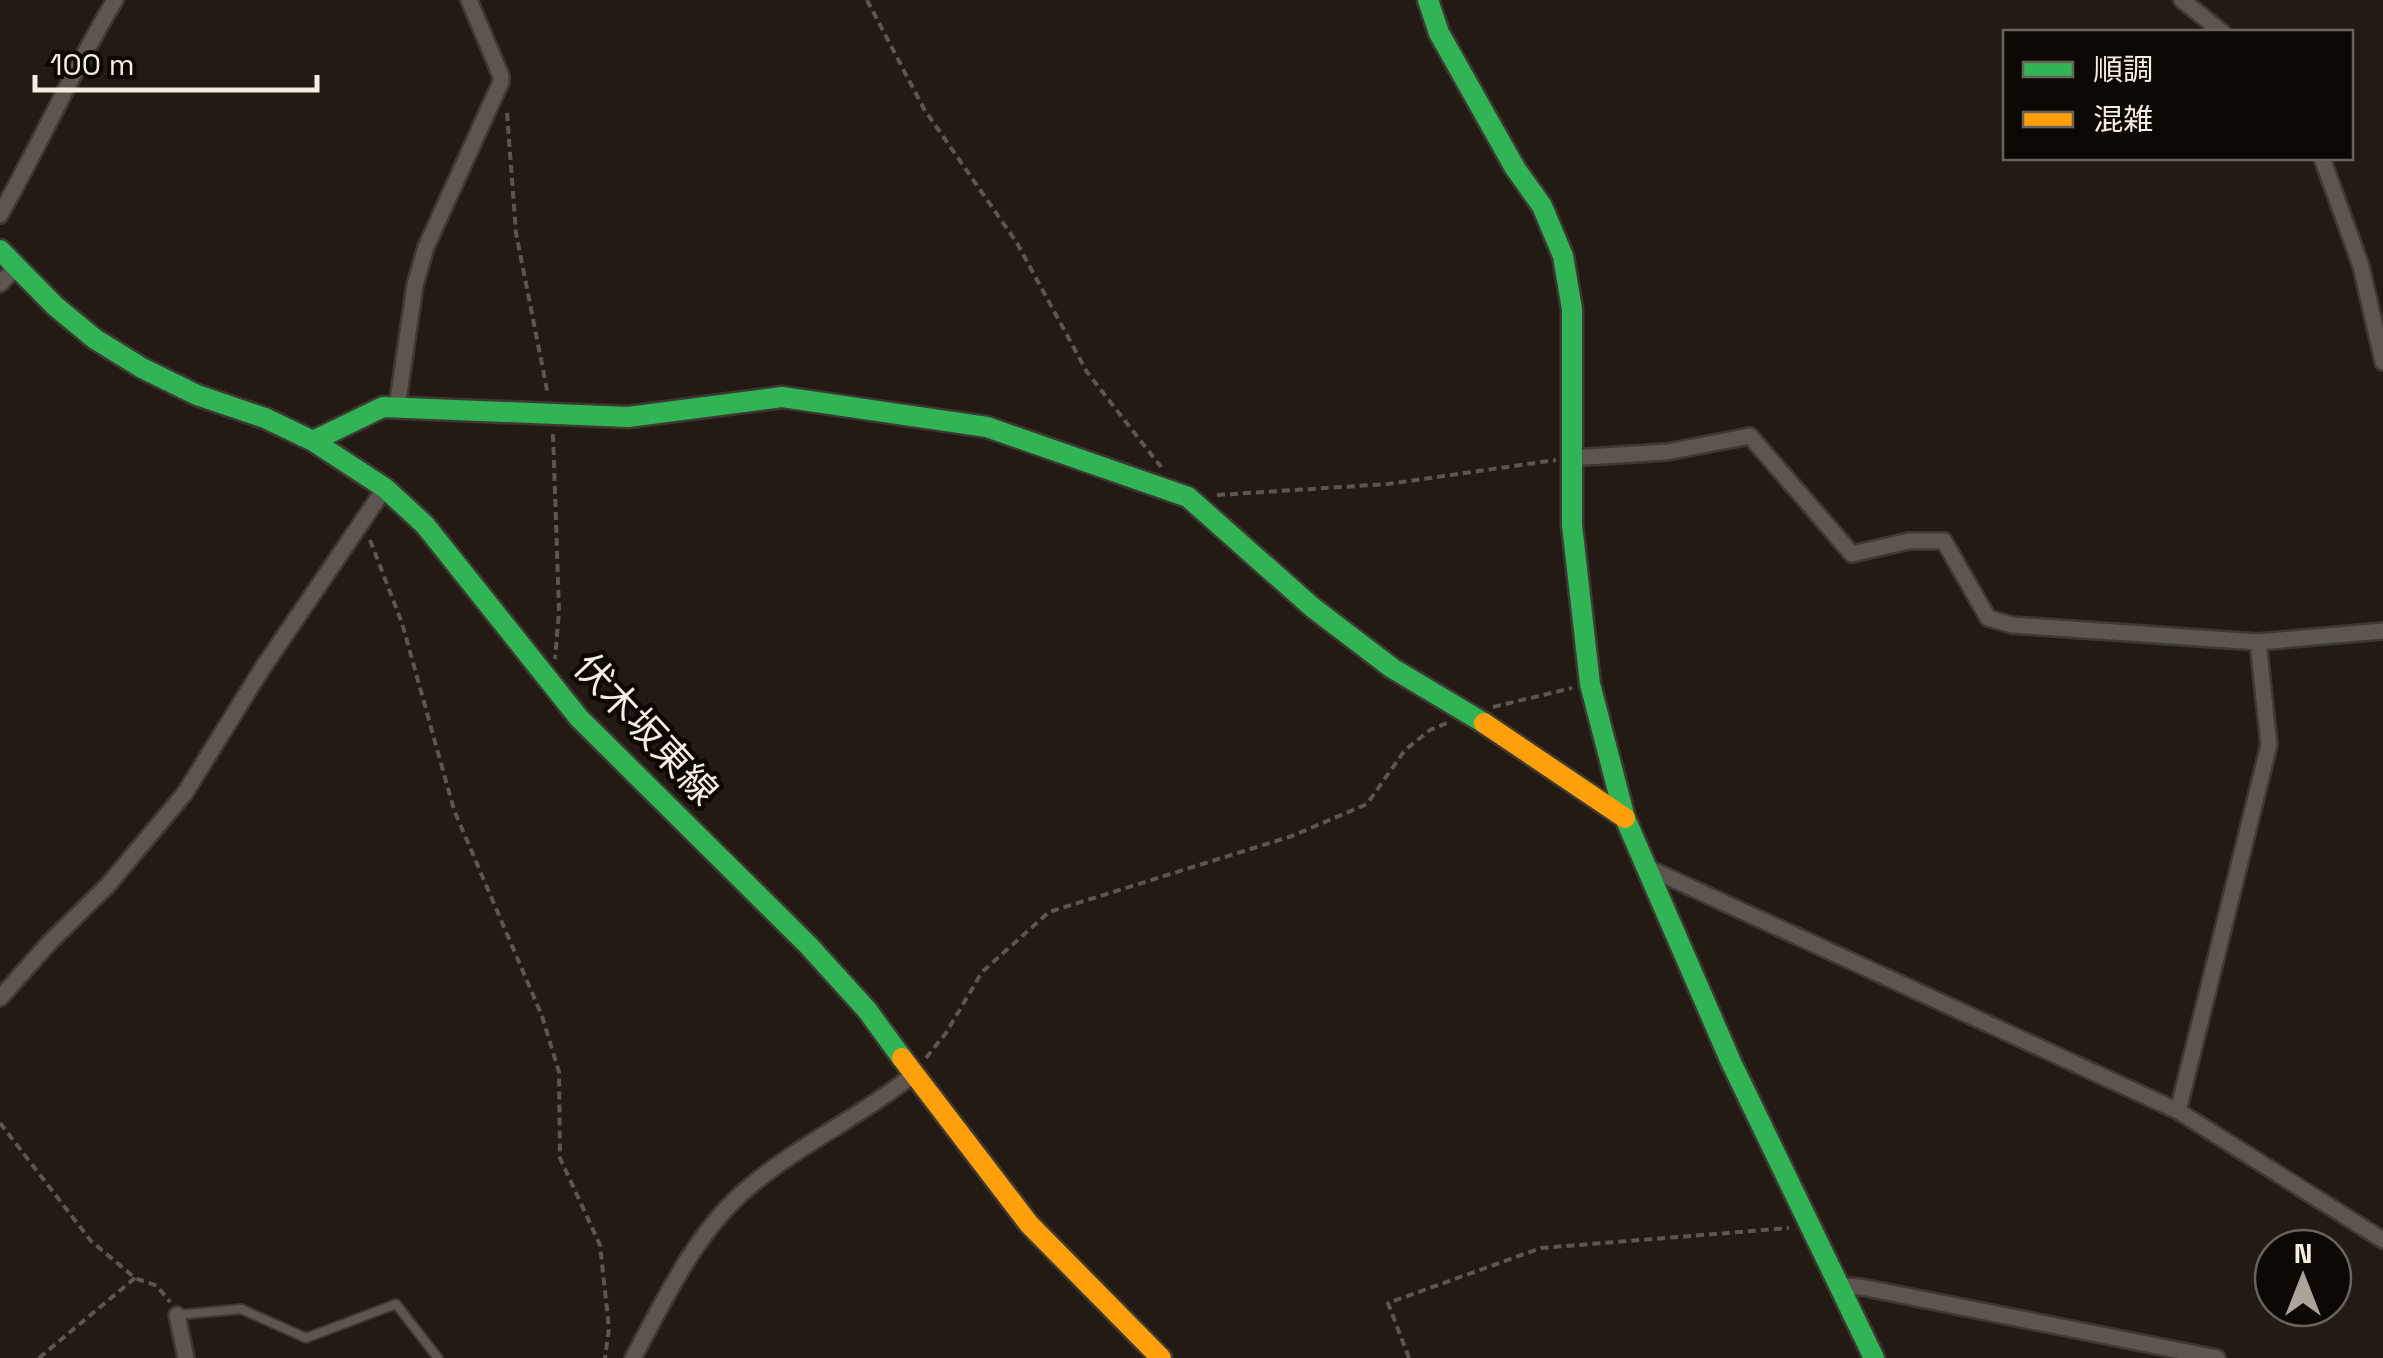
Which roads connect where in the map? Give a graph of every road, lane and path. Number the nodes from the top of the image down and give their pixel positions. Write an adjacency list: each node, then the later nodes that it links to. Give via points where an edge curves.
1 (115, 0): 9 (street)
2 (469, 0): 7 (street)
3 (867, 0): 18 (path, via 924,109 1017,244 1086,372)
4 (1428, 0): 17 (street, via 1439,33 1542,206 1564,256 1572,308)
5 (2182, 0): 6 (street)
6 (2220, 30)
7 (501, 82): 14 (street, via 426,247); 15 (path, via 516,233)
8 (2323, 160): 13 (street, via 2361,266)
9 (0, 215)
10 (0, 250): 11 (street, 伏木坂東線)
11 (16, 267): 12 (street); 16 (street, 伏木坂東線, via 95,339 142,368)
12 (0, 284)
13 (2383, 362)
14 (397, 407): 15 (street); 16 (street, via 383,407)
15 (551, 414): 20 (street, via 628,417 782,397 987,427); 24 (path, via 560,611)
16 (313, 441): 19 (street, 伏木坂東線)
17 (1570, 458): 20 (path, via 1388,484); 23 (street, via 1667,452 1750,436 1852,554 1908,541 1944,541 1988,618); 25 (street)
18 (1162, 468)
19 (386, 488): 21 (street); 24 (street, 伏木坂東線, via 425,525)
20 (1188, 497): 26 (street, via 1312,608 1392,668)
21 (363, 523): 29 (street, via 185,793 108,886); 41 (path, via 402,623 454,810 542,1016 558,1072 560,1158 600,1245 609,1328)
22 (2383, 631): 23 (street)
23 (2258, 642): 31 (street, via 2269,745)
24 (552, 684): 30 (street, 伏木坂東線, via 808,945)
25 (1590, 684): 26 (path); 27 (street)
26 (1469, 713): 27 (street); 30 (path, via 1430,730 1406,750 1367,804 1292,836 1050,912 982,972)
27 (1626, 818): 28 (street)
28 (1646, 867): 31 (street); 33 (street)
29 (0, 998)
30 (914, 1074): 42 (street, via 748,1188 690,1252); 43 (street, 伏木坂東線, via 1029,1224)
31 (2178, 1111): 34 (street)
32 (0, 1123): 35 (path, via 92,1241)
33 (1809, 1226): 36 (street); 44 (path, via 1541,1248 1388,1303)
34 (2383, 1240)
35 (136, 1278): 37 (path, via 157,1286); 38 (path)
36 (1840, 1286): 45 (street); 46 (street)
37 (177, 1315): 39 (street); 40 (lane, via 242,1308 306,1338 396,1304)
38 (39, 1358)
39 (186, 1358)
40 (438, 1358)
41 (605, 1358)
42 (633, 1358)
43 (1161, 1358)
44 (1409, 1358)
45 (1874, 1358)
46 (2218, 1358)

